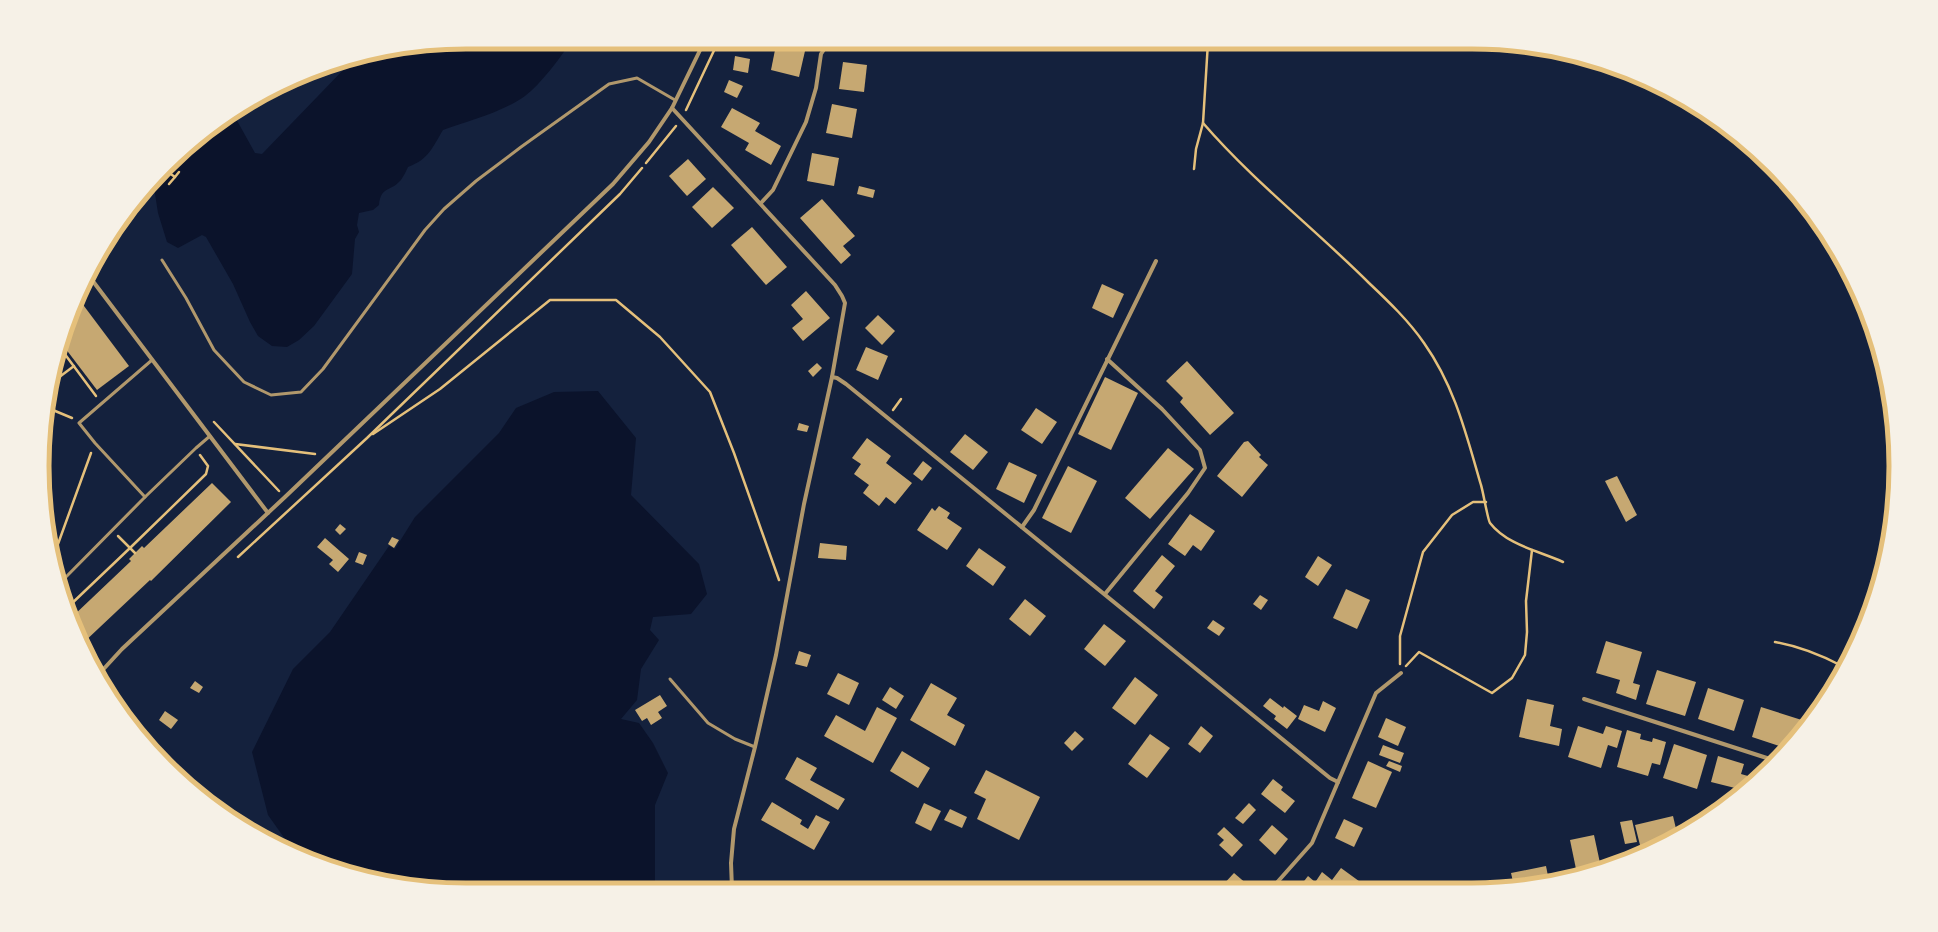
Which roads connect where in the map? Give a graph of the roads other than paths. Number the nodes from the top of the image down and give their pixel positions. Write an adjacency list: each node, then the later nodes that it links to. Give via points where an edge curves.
1 (700, 49): 3 (street)
2 (824, 49): 5 (street, via 821,54 816,88 806,122 773,190)
3 (675, 100): 4 (street); 6 (lane, via 637,78 609,84 476,181 425,230 323,369 301,392 271,395 244,382 214,350)
4 (672, 108): 5 (street); 14 (street, via 649,142 613,184)
5 (761, 204): 11 (street, via 835,285 842,296 844,312)
6 (162, 260)
7 (1156, 261): 9 (street)
8 (93, 281): 10 (street)
9 (1107, 359): 15 (street, via 1034,510); 17 (street, via 1162,410 1200,450 1206,468)
10 (152, 360): 12 (street); 13 (lane, via 79,423)
11 (832, 377): 15 (street, via 846,384); 22 (street)
12 (210, 436): 13 (lane); 14 (street)
13 (146, 497): 16 (lane)
14 (268, 513): 18 (street)
15 (1022, 527): 17 (street)
16 (64, 578)
17 (1105, 594): 24 (street)
18 (103, 670)
19 (1400, 673): 24 (street, via 1376,693)
20 (670, 679): 22 (lane, via 708,723)
21 (1584, 699): 23 (street)
22 (755, 747): 25 (street, via 734,829)
23 (1769, 759)
24 (1338, 782): 26 (street, via 1312,843)
25 (732, 883)
26 (1277, 883)

